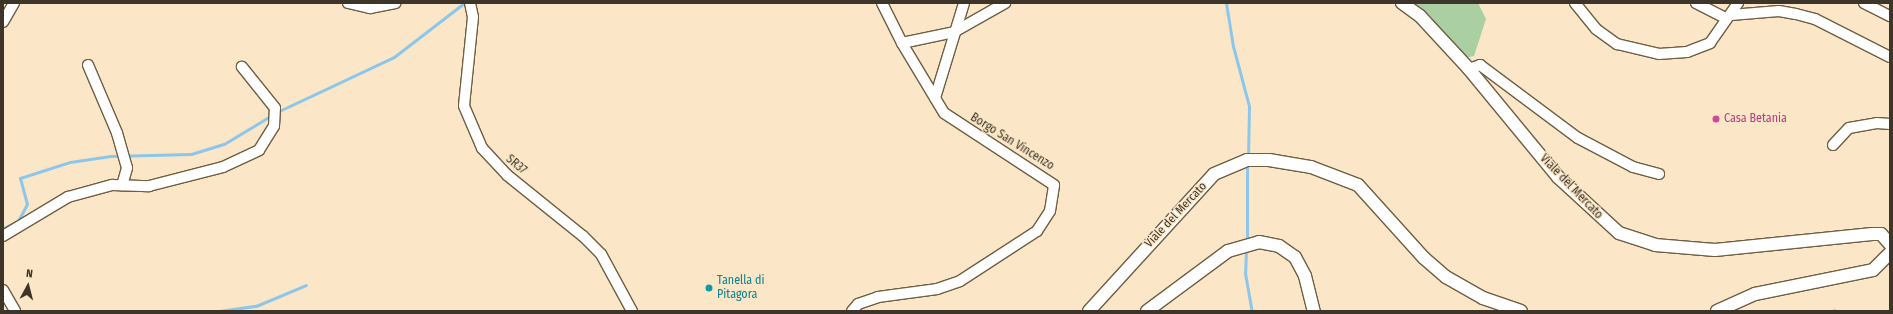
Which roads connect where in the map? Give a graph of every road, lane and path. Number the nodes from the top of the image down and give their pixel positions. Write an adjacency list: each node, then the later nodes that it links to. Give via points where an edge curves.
1 (14, 3): 15 (street)
2 (348, 3): 3 (street, via 370,8)
3 (396, 3)
4 (470, 3): 32 (street, SR37, via 473,17 464,106 482,148 507,175 577,231 601,254)
5 (882, 3): 17 (street, Borgo San Vincenzo)
6 (964, 3): 16 (street)
7 (1005, 3): 16 (street)
8 (1402, 3): 21 (main road, Viale del Mercato, via 1420,16)
9 (1575, 3): 14 (street, via 1596,29 1612,41 1658,54 1701,48 1710,43)
10 (1696, 3): 14 (street)
11 (1738, 3): 14 (street)
12 (1864, 3): 13 (street)
13 (1890, 16)
14 (1728, 17): 18 (street, via 1779,11 1796,14 1815,19)
15 (3, 22)
16 (954, 32): 17 (street); 22 (street)
17 (902, 43): 22 (street, Borgo San Vincenzo)
18 (1890, 57)
19 (88, 65): 26 (street, via 117,133 127,168)
20 (242, 67): 26 (street, via 275,108 274,126 259,150 223,167 149,186)
21 (1469, 69): 25 (street, via 1480,65 1578,138 1633,167); 28 (main road, Viale del Mercato, via 1576,196 1620,233 1636,240 1715,250 1881,234)
22 (935, 98): 33 (street, Borgo San Vincenzo, via 944,113 958,124 1054,185 1050,211 1037,231 960,281 937,289 878,297 858,304)
23 (1890, 124): 24 (street, via 1849,128)
24 (1833, 145)
25 (1659, 174)
26 (122, 185): 27 (street, via 68,197)
27 (3, 236)
28 (1890, 244)
29 (1890, 253): 38 (main road, via 1873,270 1755,294)
30 (3, 290): 31 (street)
31 (15, 311)
32 (632, 311)
33 (852, 311)
34 (1089, 311): 37 (main road, Viale del Mercato, via 1214,174 1247,160 1270,160 1311,167 1358,185 1424,258 1446,277 1483,298)
35 (1147, 311): 36 (main road, via 1228,251 1259,242 1279,246 1296,258 1305,276)
36 (1314, 311)
37 (1521, 311)
38 (1717, 311)

